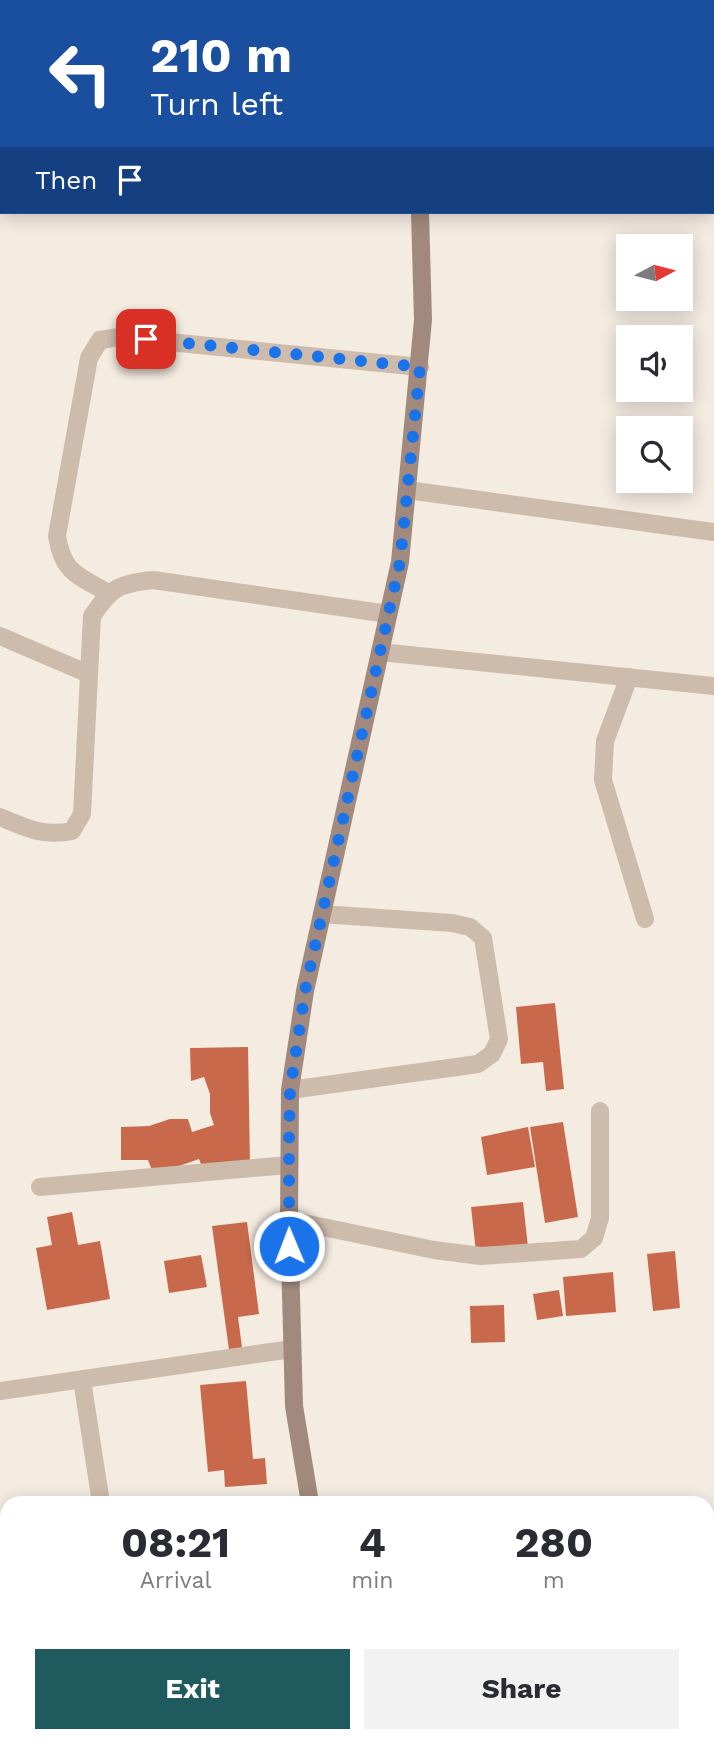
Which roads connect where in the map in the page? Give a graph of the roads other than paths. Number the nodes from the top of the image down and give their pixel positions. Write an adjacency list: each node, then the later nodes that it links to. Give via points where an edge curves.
1 (420, 214): 2 (street)
2 (420, 367): 3 (street); 5 (street, via 119,337 100,340 89,358 57,536 69,570)
3 (407, 490): 4 (street); 6 (street, via 400,562)
4 (714, 532)
5 (108, 593): 6 (street, via 128,583 153,579); 9 (street, via 92,616)
6 (388, 614): 8 (street)
7 (0, 636): 9 (street)
8 (380, 652): 10 (street); 13 (street)
9 (89, 674): 12 (street, via 82,814 72,831 54,835)
10 (629, 677): 11 (street); 14 (street, via 606,741 603,780)
11 (714, 686)
12 (0, 817)
13 (322, 914): 15 (street); 15 (street, via 470,927 482,938 499,1039 492,1054 478,1064)
14 (645, 919)
15 (290, 1090): 17 (street)
16 (600, 1111): 19 (street, via 600,1218 594,1238 581,1249 457,1254)
17 (288, 1165): 18 (street); 19 (street)
18 (40, 1187)
19 (289, 1220): 20 (street)
20 (292, 1349): 21 (street); 24 (street, via 294,1406)
21 (82, 1380): 22 (street); 23 (street)
22 (0, 1391)
23 (100, 1496)
24 (309, 1496)

